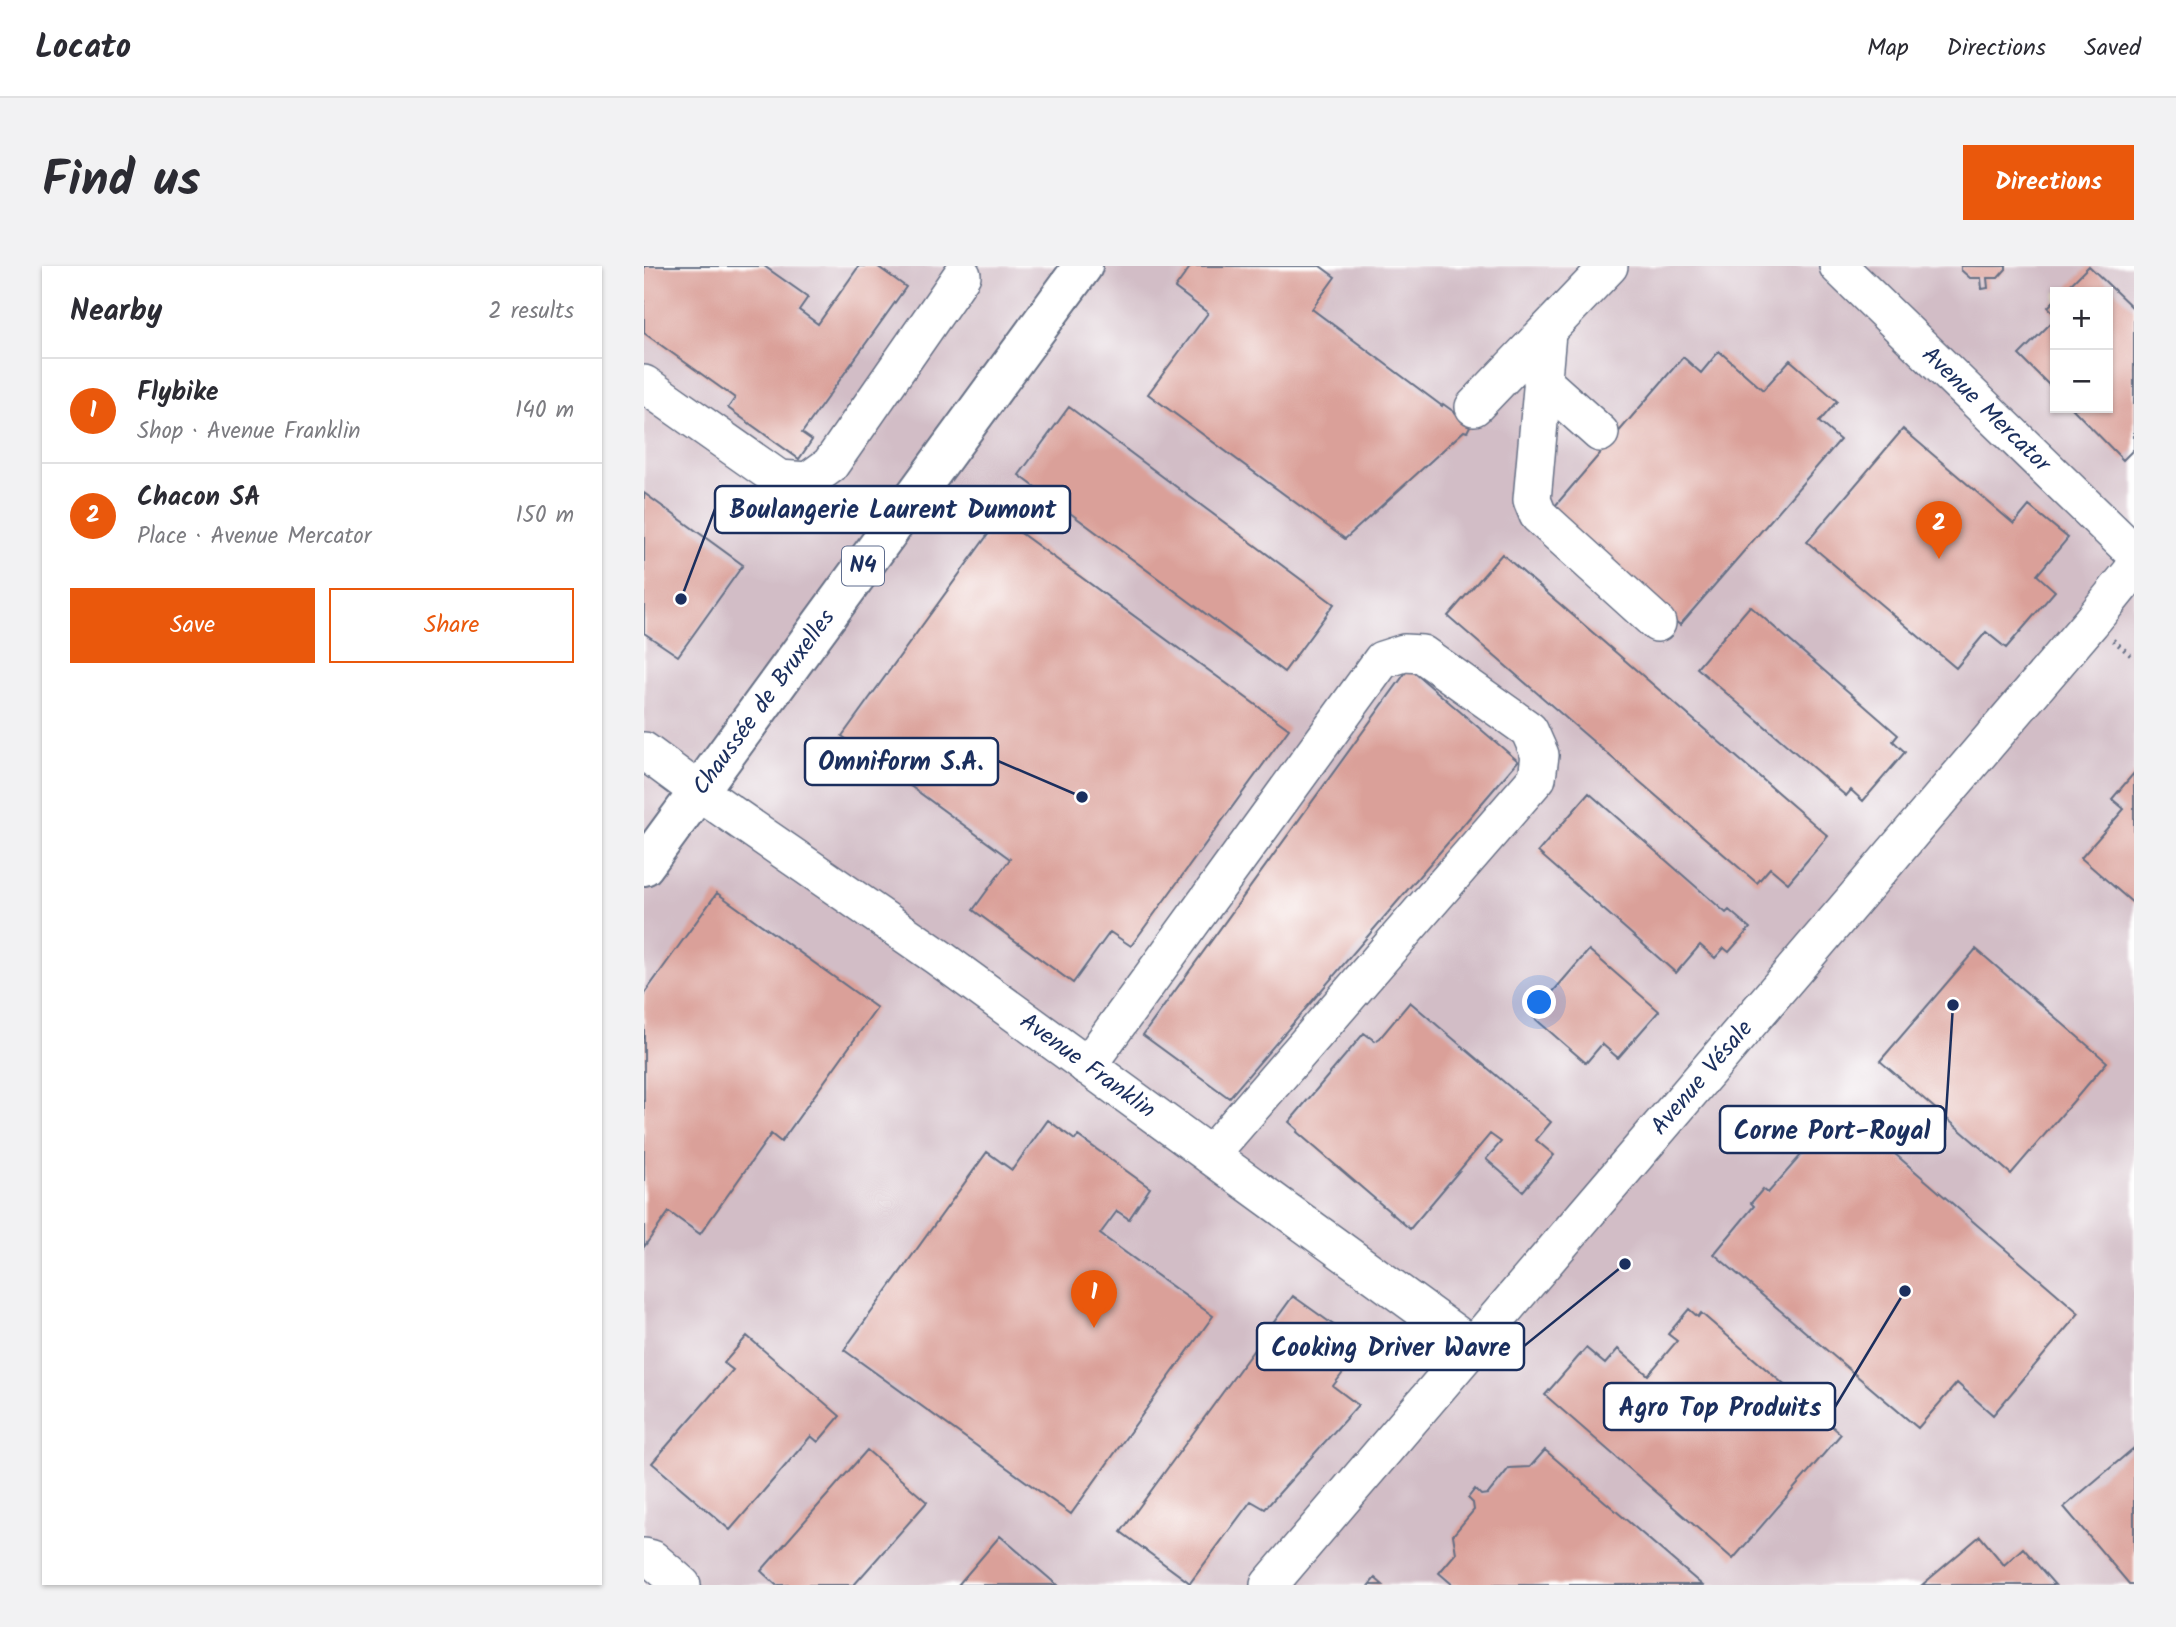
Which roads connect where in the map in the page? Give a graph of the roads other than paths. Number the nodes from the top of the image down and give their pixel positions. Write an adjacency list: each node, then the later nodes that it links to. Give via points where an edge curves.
1 (1083, 266): 14 (main road, Chaussée de Bruxelles / N4)
2 (1609, 266): 5 (street)
3 (1838, 266): 10 (street, Avenue Mercator)
4 (962, 275): 7 (street, via 830,465 808,481 779,480)
5 (1547, 332): 6 (street); 8 (street)
6 (1542, 382): 9 (street); 12 (street, via 1532,500 1538,515)
7 (644, 384)
8 (1474, 407)
9 (1600, 433)
10 (2134, 554)
11 (2134, 569): 18 (street, Avenue Vésale)
12 (1657, 623)
13 (644, 751): 14 (street, Avenue Franklin)
14 (698, 791): 15 (main road, Chaussée de Bruxelles / N4); 16 (street, Avenue Franklin)
15 (644, 866)
16 (1087, 1066): 17 (street, Avenue Franklin); 17 (street, via 1382,660 1404,653 1422,654 1529,730 1540,755 1537,778)
17 (1210, 1155): 18 (street, Avenue Franklin)
18 (1472, 1346): 21 (street, Avenue Vésale)
19 (644, 1557): 20 (street)
20 (682, 1585)
21 (1269, 1585)

